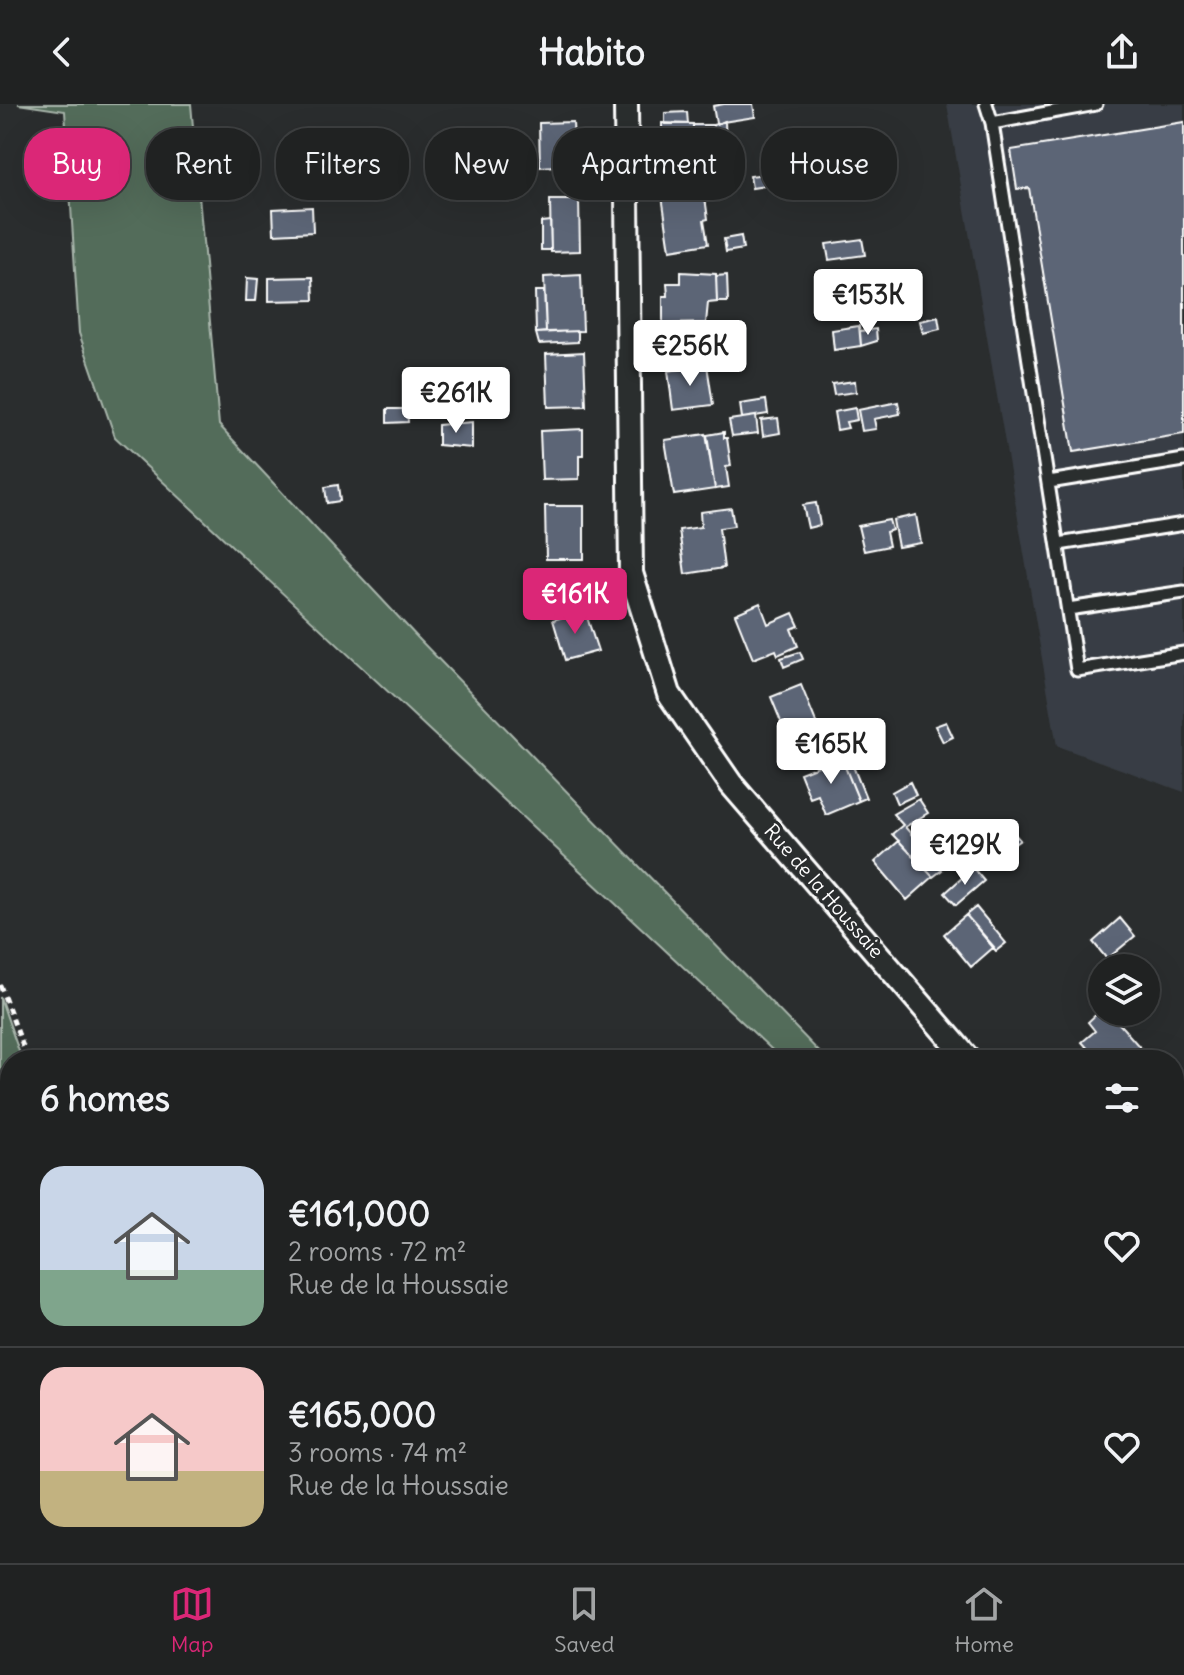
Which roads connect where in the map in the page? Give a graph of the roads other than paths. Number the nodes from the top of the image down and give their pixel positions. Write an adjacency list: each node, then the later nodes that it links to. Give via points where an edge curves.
1 (626, 104): 12 (street, Rue de la Houssaie, via 631,573 669,694 731,784)
2 (986, 104): 4 (lane)
3 (1096, 104): 4 (lane)
4 (992, 123): 6 (lane)
5 (1184, 461): 6 (lane)
6 (1049, 482): 8 (lane)
7 (1184, 524): 8 (lane)
8 (1059, 544): 10 (lane)
9 (1184, 592): 10 (lane)
10 (1068, 609): 11 (lane, via 1077,670)
11 (1184, 653)
12 (960, 1050)

